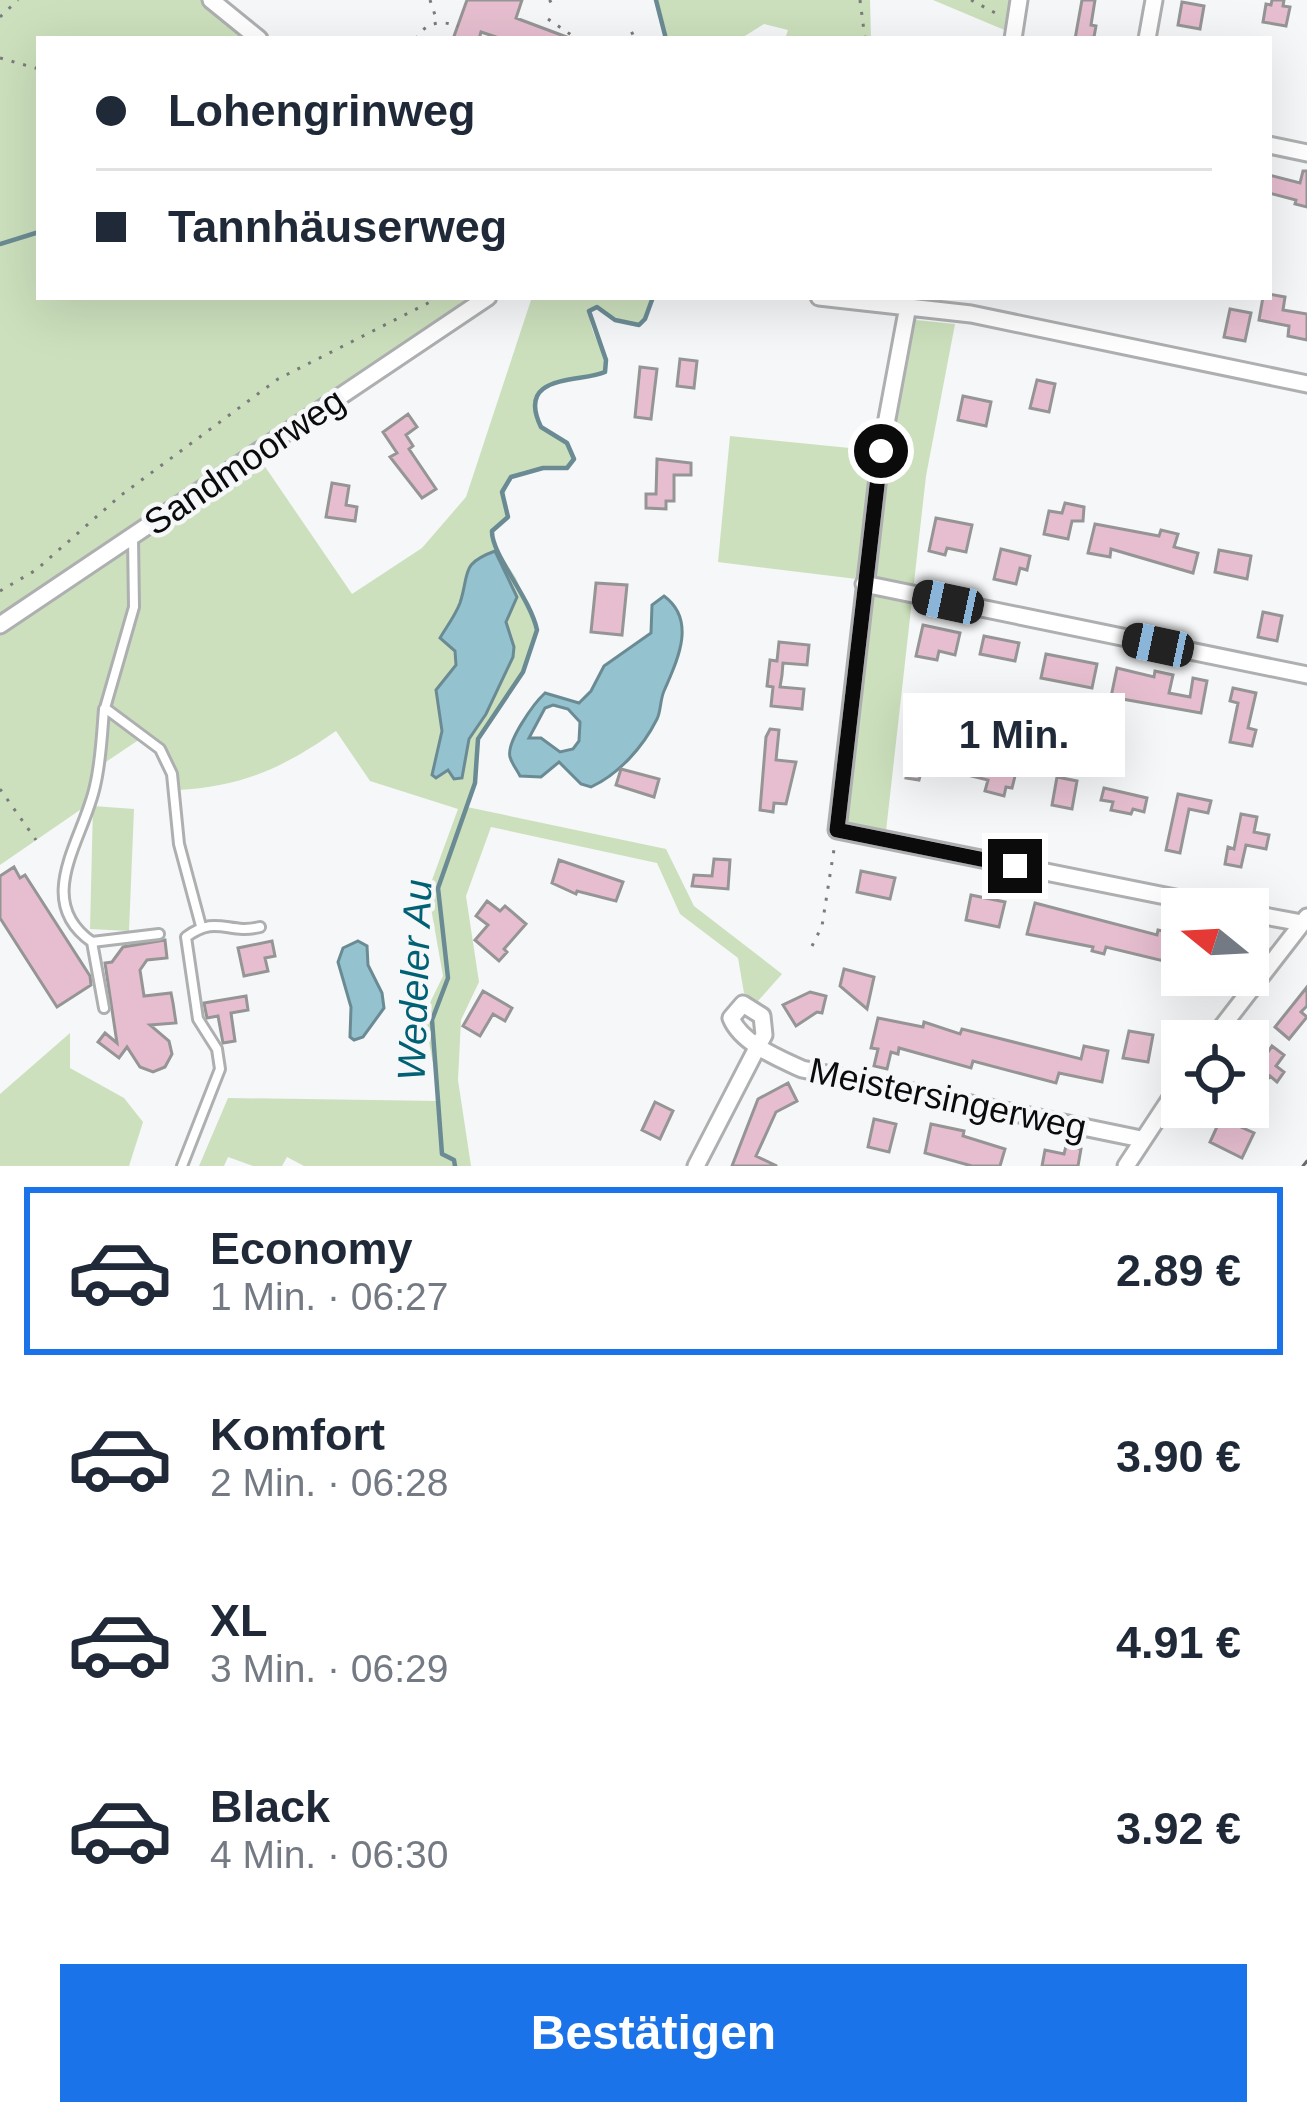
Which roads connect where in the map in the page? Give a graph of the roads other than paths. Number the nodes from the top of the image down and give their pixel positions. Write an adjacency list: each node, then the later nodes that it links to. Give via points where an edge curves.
1 (212, 0): 5 (street)
2 (1019, 0): 4 (street)
3 (1154, 0): 6 (street)
4 (1014, 31)
5 (255, 36)
6 (1148, 36)
7 (1272, 146): 8 (street)
8 (1307, 153)
9 (484, 300): 14 (street, Sandmoorweg)
10 (849, 300): 12 (street)
11 (972, 305): 12 (street); 13 (street)
12 (908, 306): 15 (street)
13 (1307, 384)
14 (133, 537): 16 (street, Sandmoorweg); 18 (lane, via 134,608)
15 (864, 584): 17 (street); 19 (street, via 837,830)
16 (0, 625)
17 (1307, 675)
18 (105, 708): 22 (lane, via 160,749 172,774 179,844); 25 (lane, via 96,783 63,885 70,920)
19 (1161, 895)
20 (1269, 916): 21 (street)
21 (1304, 920): 27 (street)
22 (201, 926): 23 (lane); 30 (lane, via 186,938 198,1019 220,1069)
23 (260, 928)
24 (159, 934): 25 (lane)
25 (92, 942): 26 (lane)
26 (104, 1008)
27 (1226, 1020)
28 (1161, 1111): 29 (street)
29 (1141, 1139): 31 (street, Meistersingerweg, via 802,1070 758,1046); 32 (street)
30 (182, 1166)
31 (696, 1166)
32 (1126, 1166)

